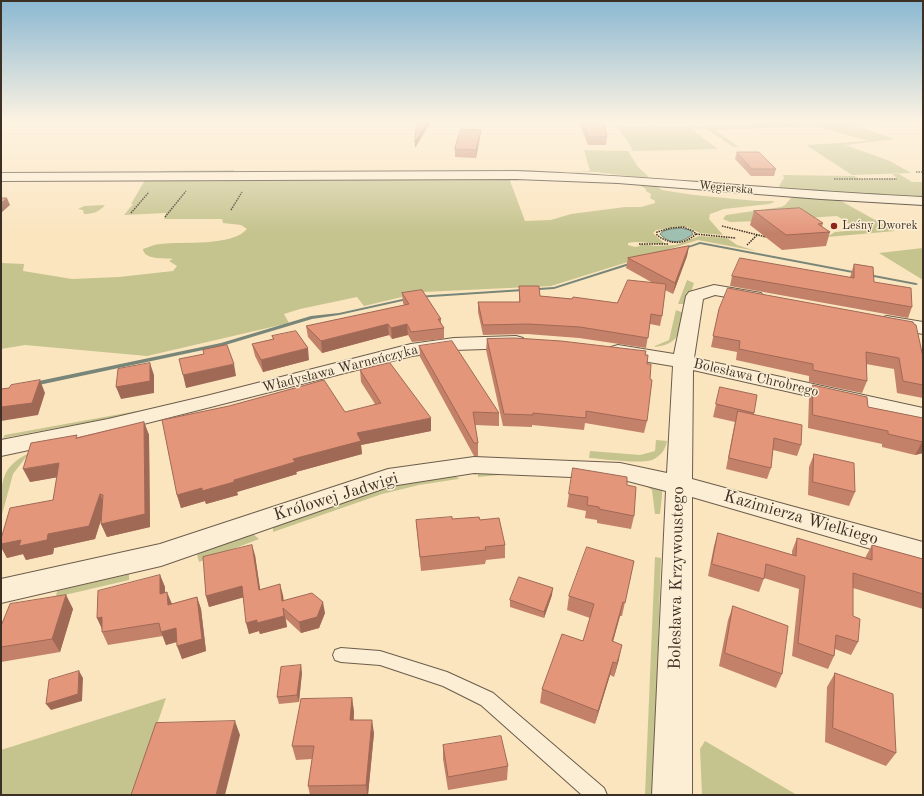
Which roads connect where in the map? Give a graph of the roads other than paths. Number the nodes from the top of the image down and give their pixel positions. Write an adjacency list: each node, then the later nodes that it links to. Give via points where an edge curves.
1 (1, 177): 2 (street, Węgierska, via 573,176 779,193)
2 (923, 201)
3 (771, 300): 8 (street, Bolesława Krzywoustego, via 714,290 695,296)
4 (872, 319): 5 (street)
5 (923, 328)
6 (534, 342): 10 (street, Władysława Warneńczyka, via 490,342 411,350 108,426)
7 (598, 348): 8 (street)
8 (683, 362): 9 (street, Bolesława Chrobrego); 11 (street, Bolesława Krzywoustego)
9 (923, 415)
10 (1, 448)
11 (679, 484): 12 (street, Kazimierza Wielkiego); 13 (street, Królowej Jadwigi, via 620,471 474,465 388,478 161,555); 16 (street, Bolesława Krzywoustego)
12 (923, 553)
13 (1, 591)
14 (341, 655): 15 (lane, via 380,658 447,680 487,700)
15 (597, 795)
16 (672, 795)

